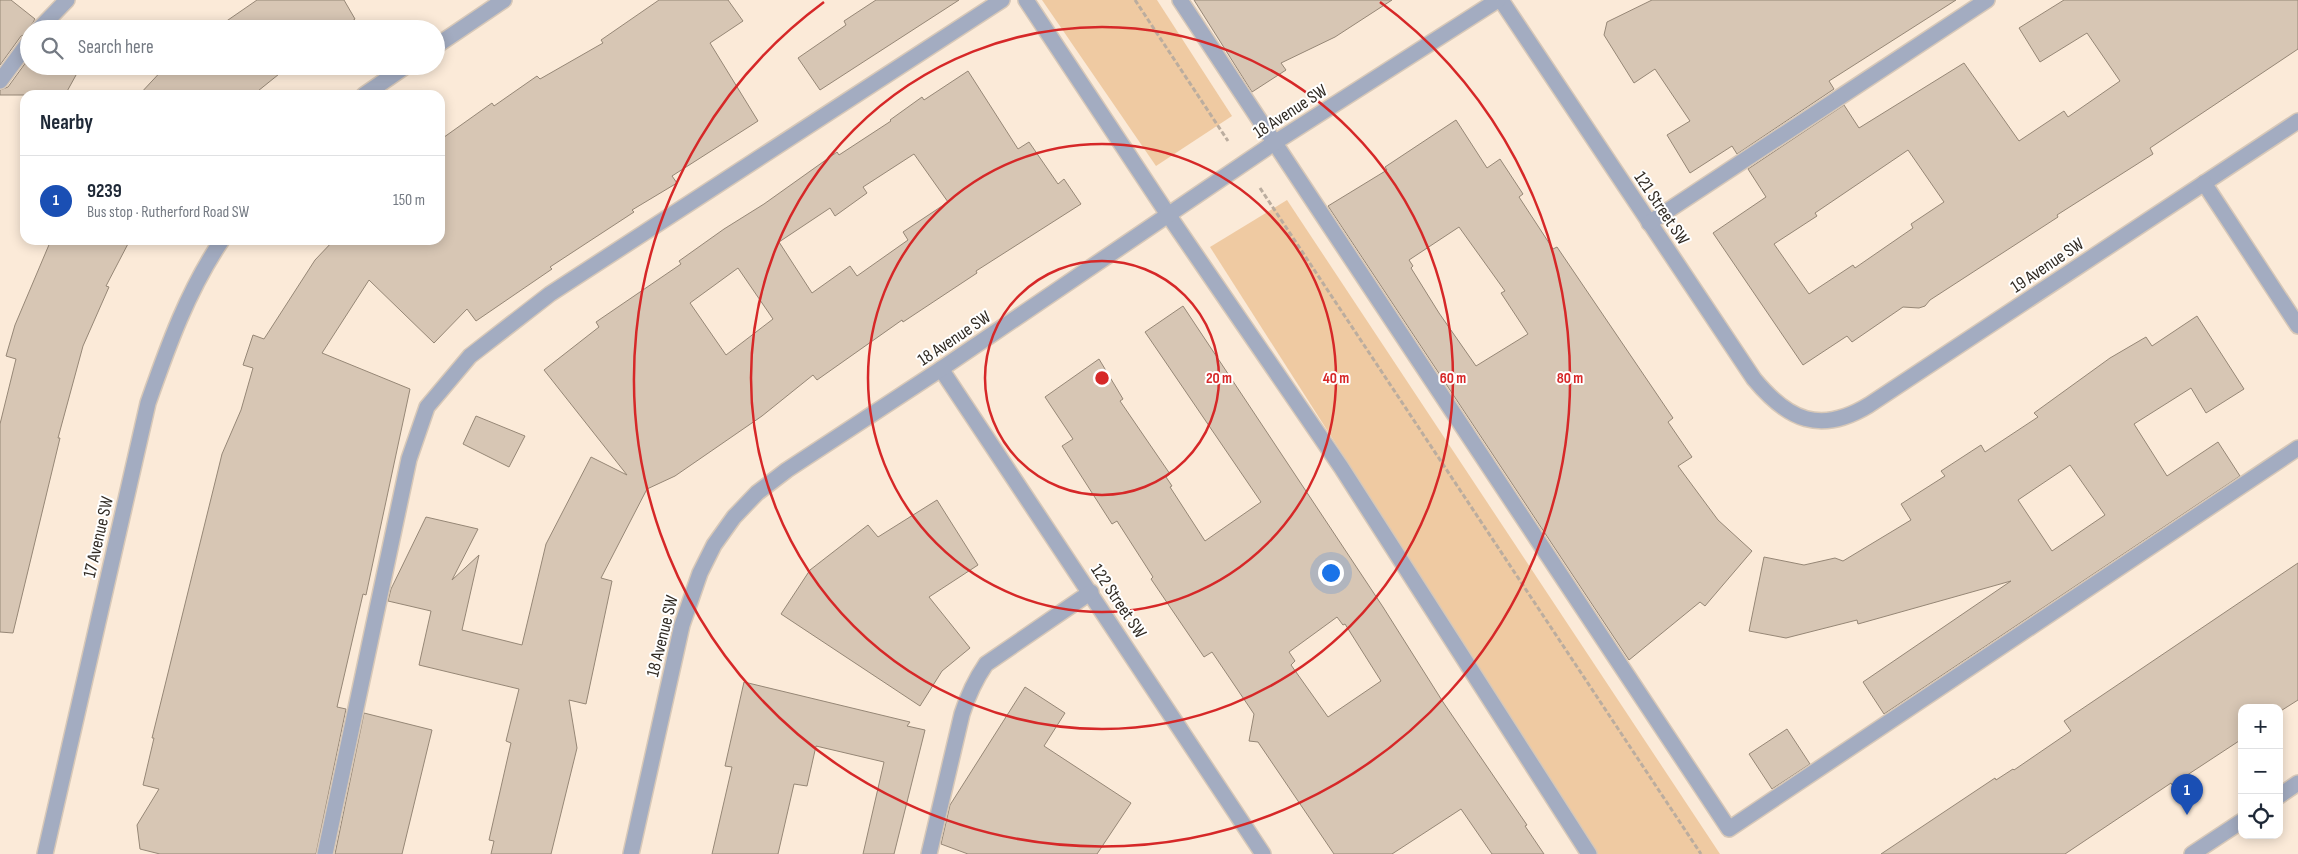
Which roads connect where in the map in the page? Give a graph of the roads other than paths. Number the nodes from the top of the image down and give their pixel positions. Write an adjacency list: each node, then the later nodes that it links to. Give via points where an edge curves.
1 (68, 0): 8 (street)
2 (504, 0): 9 (street)
3 (1002, 0): 29 (street, via 550,294 470,356 427,407 409,459)
4 (1026, 0): 17 (street)
5 (1180, 0): 15 (street)
6 (1499, 0): 15 (street, 18 Avenue SW); 18 (street, 121 Street SW)
7 (1987, 0): 18 (street)
8 (48, 20)
9 (445, 40)
10 (20, 54): 12 (street)
11 (393, 75): 13 (street)
12 (0, 81)
13 (371, 90)
14 (2298, 121): 16 (street, 19 Avenue SW)
15 (1274, 143): 17 (street, 18 Avenue SW); 23 (street, via 1729,829)
16 (2204, 183): 20 (street); 22 (street, 19 Avenue SW, via 1850,417 1830,421)
17 (1169, 216): 21 (street, 18 Avenue SW); 33 (street, via 1341,467)
18 (1649, 223): 22 (street, 121 Street SW, via 1754,379 1778,405)
19 (219, 245): 28 (street, 17 Avenue SW, via 193,289 148,403)
20 (2298, 326)
21 (941, 369): 24 (street, 122 Street SW); 30 (street, 18 Avenue SW, via 758,493 734,517 714,545 700,573 682,625)
22 (1809, 420)
23 (2298, 448)
24 (1091, 592): 31 (street, via 986,664 976,678 962,714); 32 (street, 122 Street SW)
25 (2298, 783): 26 (street)
26 (2282, 794)
27 (2238, 824): 34 (street)
28 (45, 854)
29 (325, 854)
30 (631, 854)
31 (929, 854)
32 (1264, 854)
33 (1589, 854)
34 (2192, 854)

